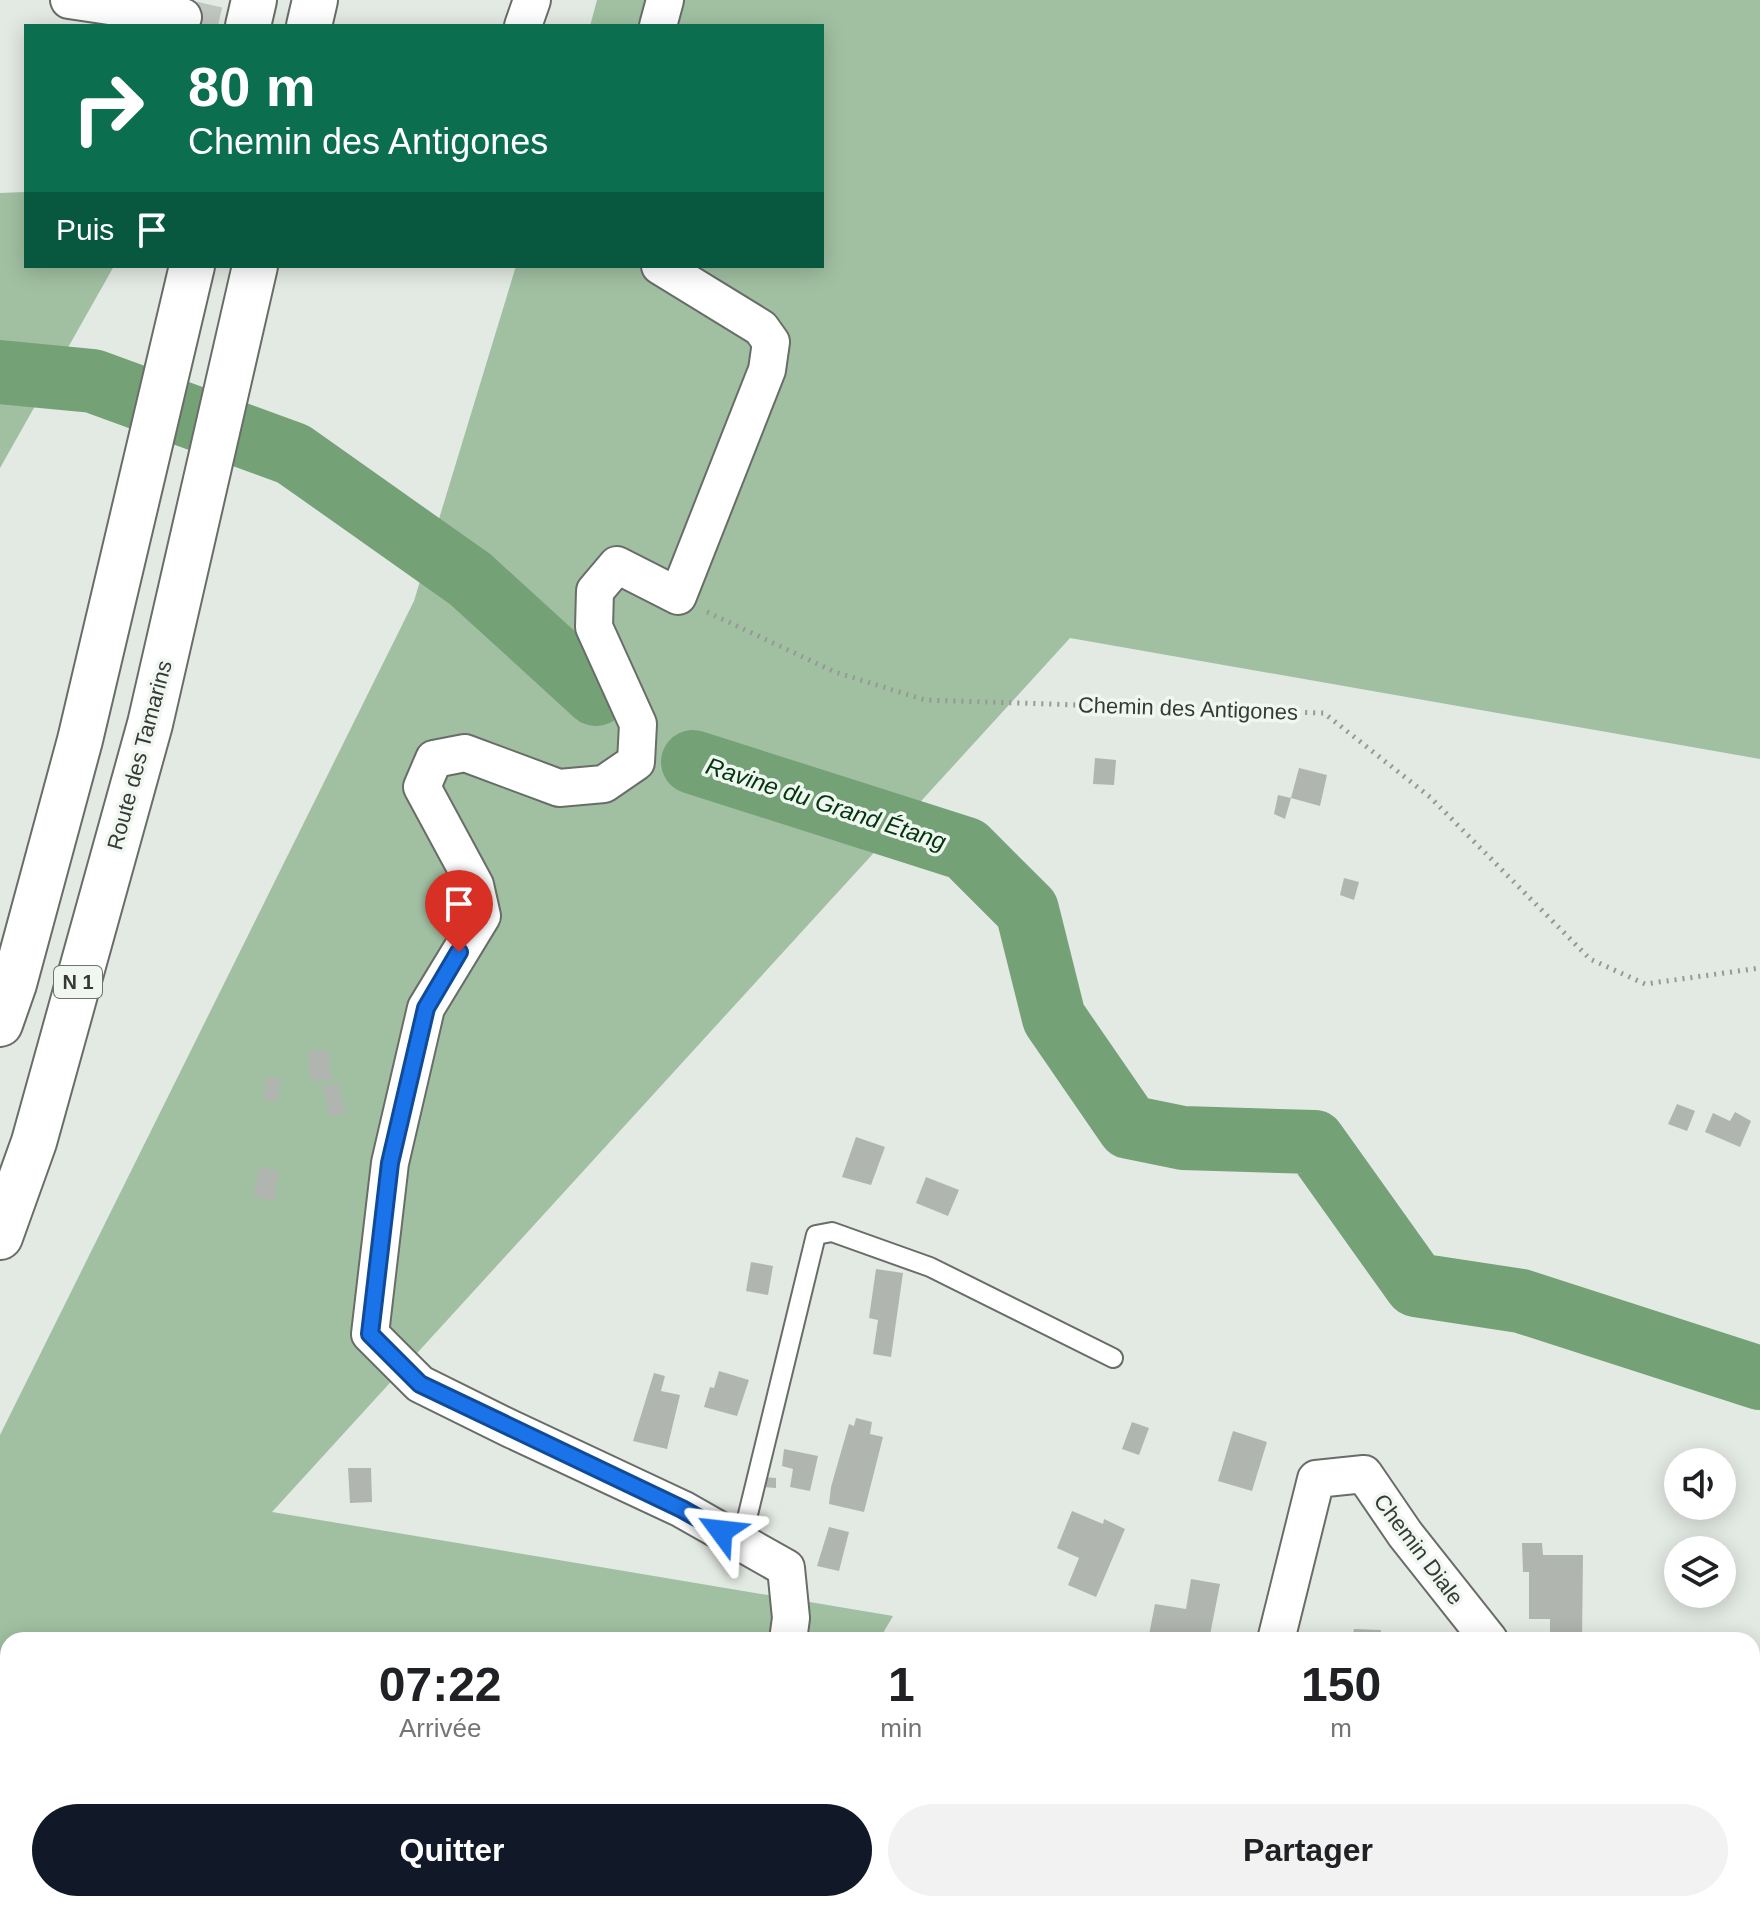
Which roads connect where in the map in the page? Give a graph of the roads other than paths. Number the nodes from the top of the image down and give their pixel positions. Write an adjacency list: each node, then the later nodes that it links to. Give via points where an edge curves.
1 (69, 0): 6 (street)
2 (254, 0): 7 (highway)
3 (315, 0): 8 (highway)
4 (532, 0): 9 (street)
5 (665, 0): 10 (street)
6 (183, 17)
7 (248, 24)
8 (309, 24)
9 (524, 24)
10 (659, 24)
11 (192, 268): 14 (highway, via 80,740)
12 (255, 268): 15 (highway, Route des Tamarins / N 1, via 150,724 34,1142)
13 (663, 268): 17 (street, via 761,328 771,342 767,370 678,596 617,565 595,591 594,627 638,724 636,762 604,784 559,788 465,753 434,759 422,787 475,885 482,916 426,1008 390,1163 370,1334 420,1384 682,1509)
14 (0, 1024)
15 (0, 1237)
16 (1113, 1358): 17 (lane, via 930,1267 832,1232 816,1235)
17 (741, 1543): 18 (street, via 786,1568)
18 (789, 1632)
19 (1278, 1632): 20 (street, Chemin Diale, via 1316,1479 1364,1474)
20 (1483, 1632)

